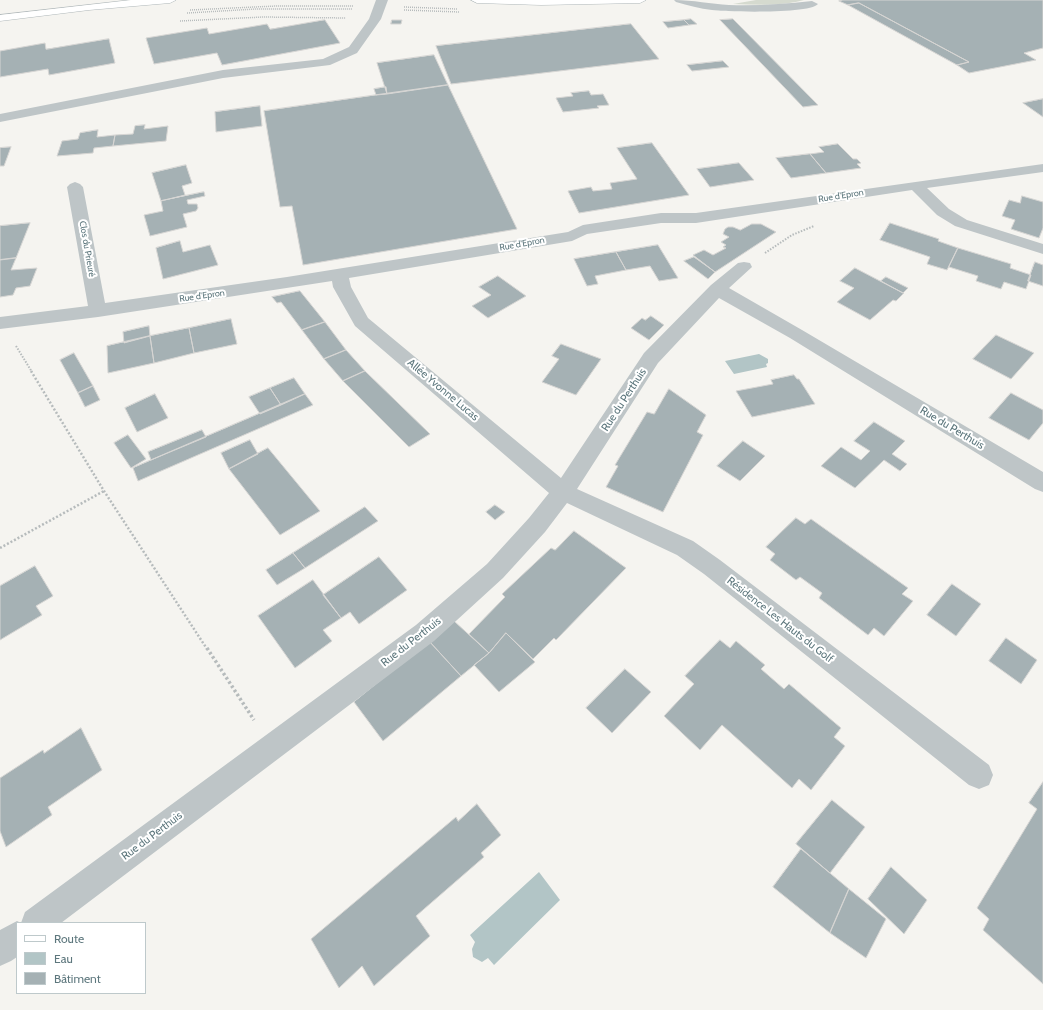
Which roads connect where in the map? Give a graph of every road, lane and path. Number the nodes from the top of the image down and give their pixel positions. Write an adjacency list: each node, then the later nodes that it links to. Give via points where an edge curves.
1 (170, 0): 7 (main road)
2 (382, 0): 8 (street)
3 (476, 0): 4 (main road)
4 (640, 0)
5 (680, 0): 6 (street, via 713,8)
6 (812, 4)
7 (0, 18)
8 (375, 19): 9 (path, via 327,16); 10 (street, via 353,50 326,62 223,74)
9 (179, 21)
10 (0, 118)
11 (1043, 168): 12 (street, Rue d'Epron)
12 (916, 186): 15 (street, via 943,212 962,223); 17 (street, Rue d'Epron, via 696,218 661,218 583,230 572,236)
13 (75, 187): 19 (street, Clos du Prieuré)
14 (819, 224): 16 (path, via 792,235)
15 (1043, 249)
16 (744, 267): 18 (street, Rue du Perthuis)
17 (340, 275): 19 (street, Rue d'Epron); 23 (street, Allée Yvonne Lucas, via 342,287 361,322)
18 (716, 290): 21 (street, Rue du Perthuis, via 796,334); 23 (street, Rue du Perthuis, via 651,358)
19 (98, 311): 20 (street, Rue d'Epron)
20 (1, 323): 22 (path)
21 (1043, 483)
22 (104, 491): 24 (path); 25 (path)
23 (563, 492): 25 (street, Rue du Perthuis, via 495,571 424,633); 26 (street, Résidence Les Hauts du Golf, via 685,548)
24 (0, 548)
25 (272, 747): 27 (street, Rue du Perthuis)
26 (979, 775)
27 (37, 922)
28 (16, 939): 29 (street)
29 (0, 950)

